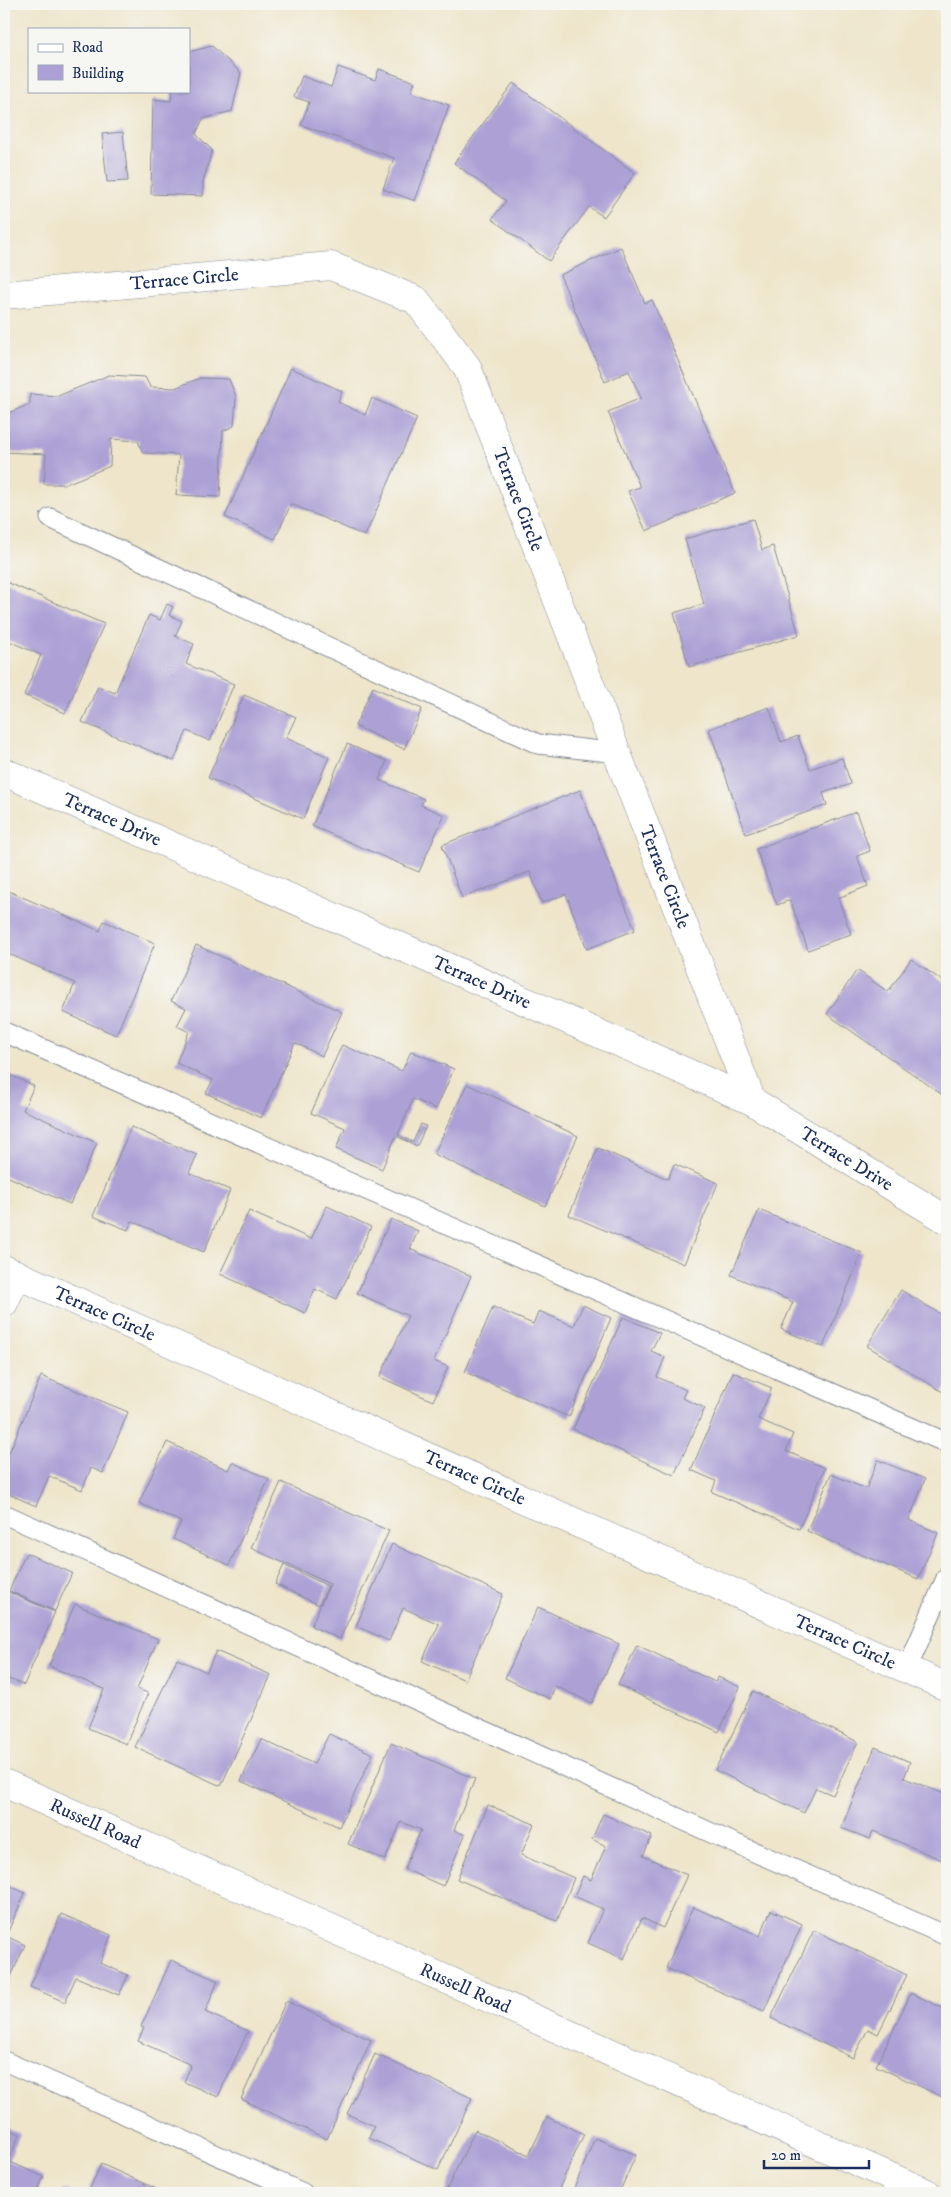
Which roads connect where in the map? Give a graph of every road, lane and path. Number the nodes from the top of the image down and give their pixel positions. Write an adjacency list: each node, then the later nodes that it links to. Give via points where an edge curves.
1 (4, 296): 3 (street, Terrace Circle, via 331,266 416,300 467,367)
2 (50, 518): 3 (lane, via 538,744)
3 (618, 754): 6 (street, Terrace Circle)
4 (4, 772): 6 (street, Terrace Drive)
5 (4, 1032): 10 (lane)
6 (752, 1101): 7 (street, Terrace Drive)
7 (947, 1220)
8 (10, 1272): 9 (street); 13 (street, Terrace Circle)
9 (4, 1304)
10 (947, 1443)
11 (4, 1514): 16 (lane)
12 (947, 1576): 13 (lane)
13 (907, 1669): 14 (street, Terrace Circle)
14 (947, 1686)
15 (4, 1783): 19 (street, Russell Road)
16 (947, 1936)
17 (4, 2061): 18 (lane)
18 (303, 2193)
19 (927, 2193)

